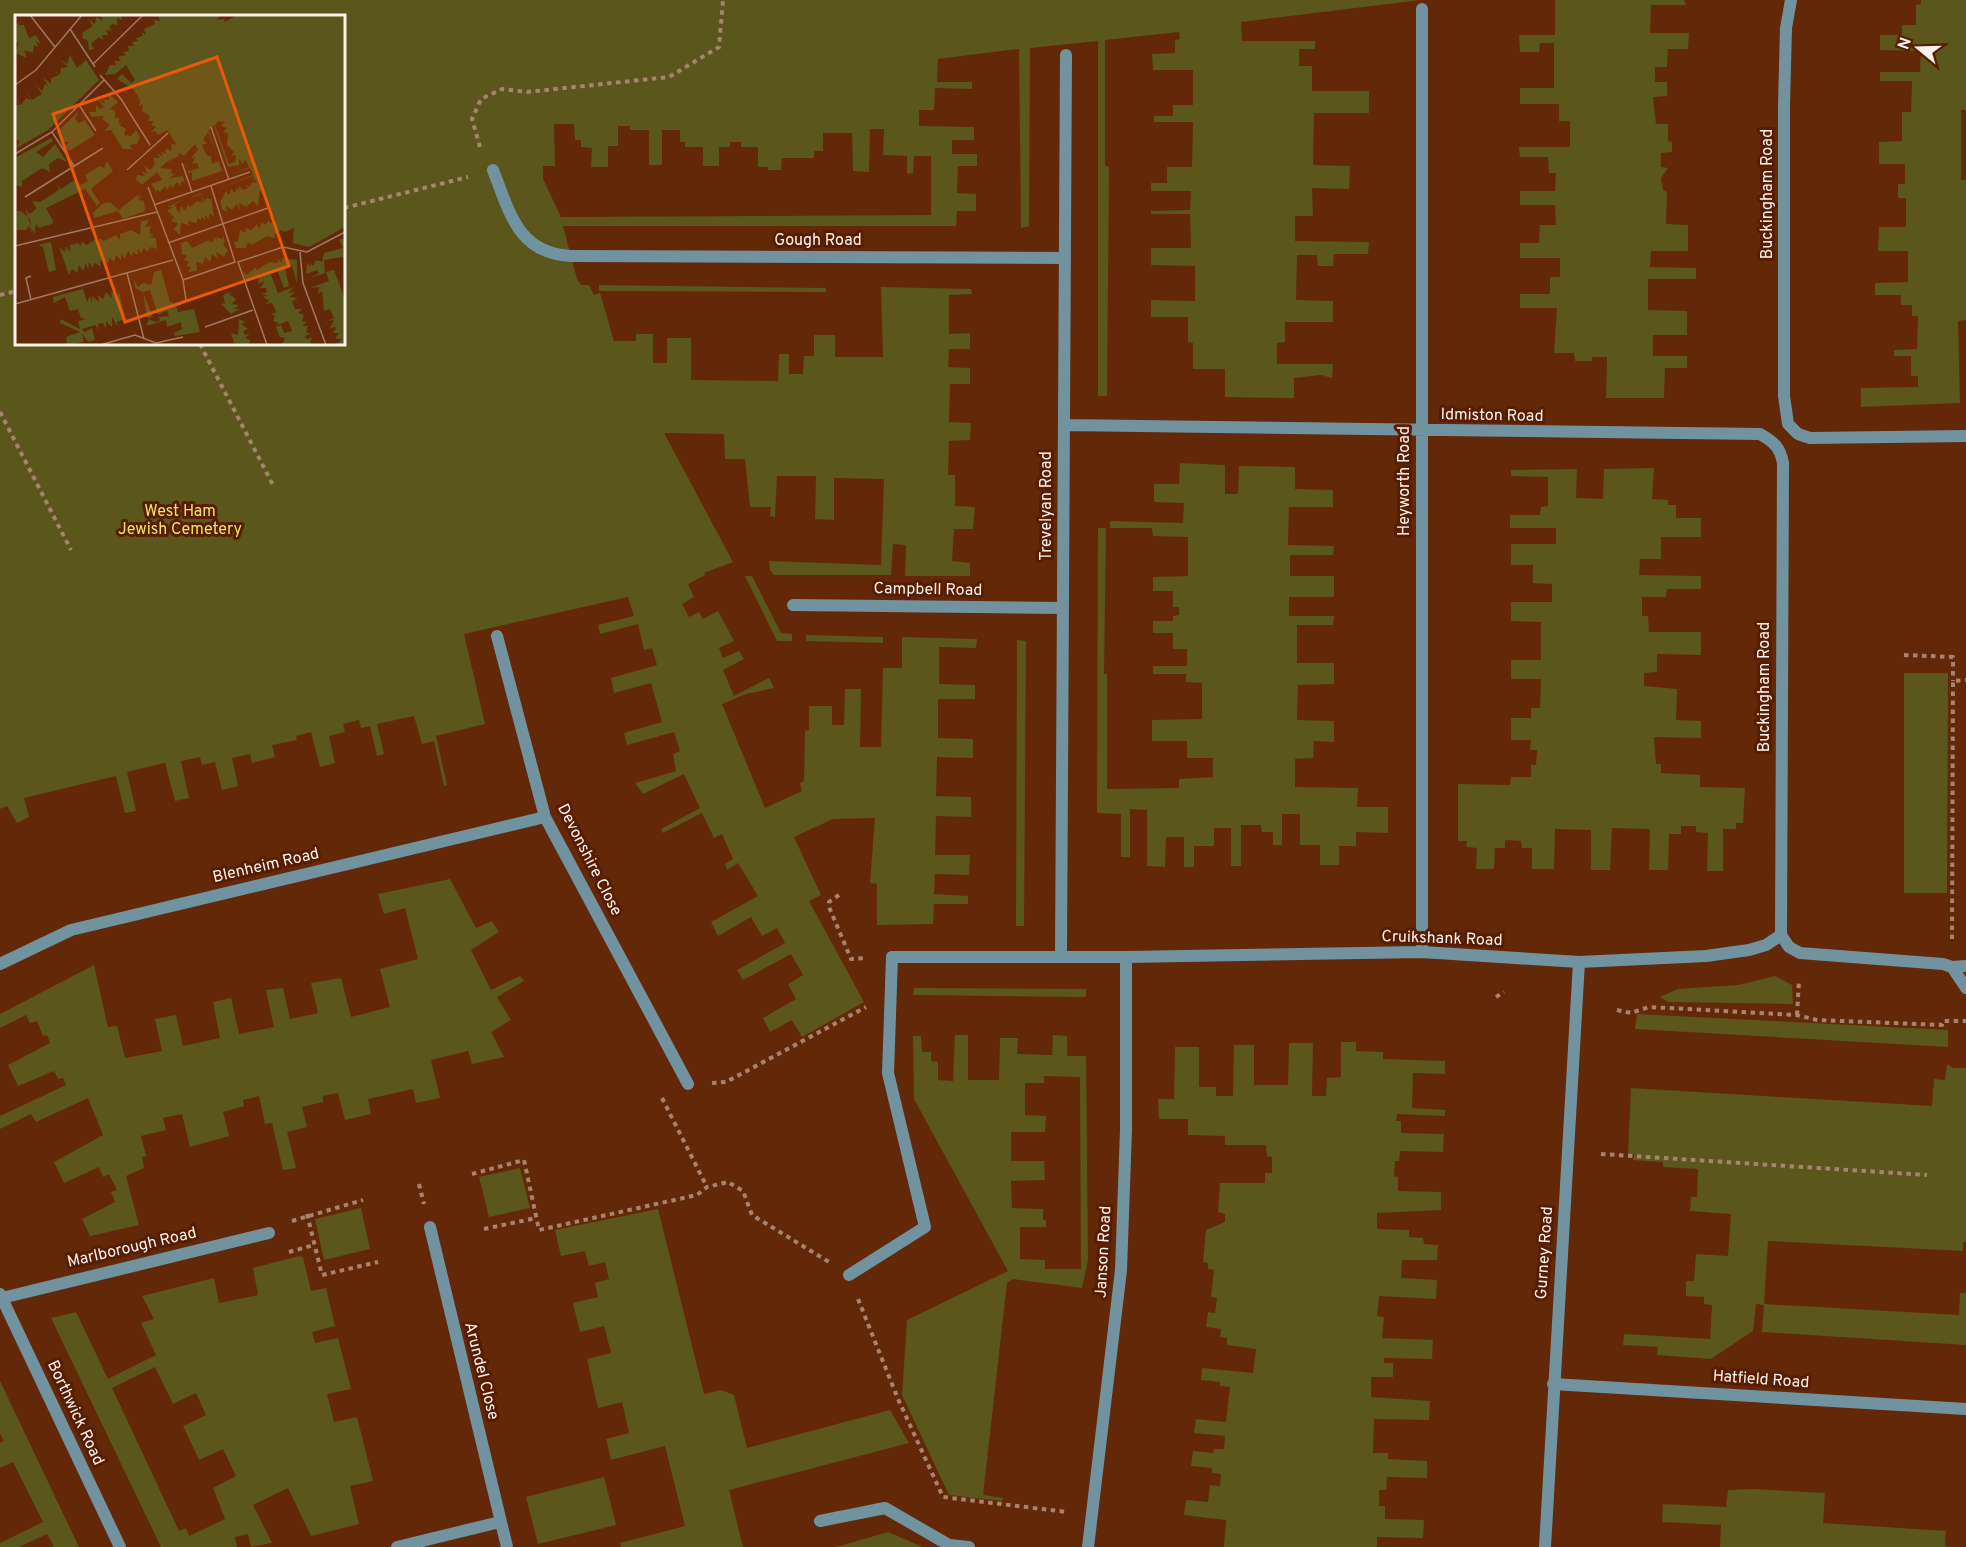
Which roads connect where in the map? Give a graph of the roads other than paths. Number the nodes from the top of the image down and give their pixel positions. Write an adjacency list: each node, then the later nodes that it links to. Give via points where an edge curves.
1 (1791, 0): 8 (street, Buckingham Road, via 1786,28 1784,105 1784,396 1788,424 1798,434 1810,438)
2 (1422, 9): 7 (street, Heyworth Road)
3 (1066, 55): 5 (street, Trevelyan Road)
4 (493, 170): 5 (street, Gough Road, via 520,232 534,247 555,256)
5 (1065, 258): 6 (street, Trevelyan Road)
6 (1064, 425): 7 (street, Idmiston Road); 11 (street, Trevelyan Road)
7 (1422, 431): 9 (street, Idmiston Road, via 1760,434); 15 (street, Heyworth Road)
8 (1966, 436)
9 (1773, 442): 14 (street, Buckingham Road, via 1783,463)
10 (793, 605): 11 (street, Campbell Road)
11 (1063, 608): 16 (street, Trevelyan Road)
12 (497, 636): 13 (street, Devonshire Close)
13 (545, 817): 19 (street, Blenheim Road, via 71,930); 23 (street, Devonshire Close)
14 (1781, 935): 18 (street, Cruikshank Road, via 1749,950 1706,956); 21 (street, via 1789,947 1800,953)
15 (1422, 952): 17 (street, Cruikshank Road); 18 (street, Cruikshank Road)
16 (1061, 957): 17 (street, Cruikshank Road); 26 (street, Cruikshank Road, via 892,957 888,1073 925,1227)
17 (1126, 957): 36 (street, Janson Road, via 1121,1270)
18 (1579, 962): 28 (street, Gurney Road)
19 (0, 964)
20 (1966, 966): 21 (street)
21 (1952, 967): 22 (street)
22 (1966, 988)
23 (688, 1084)
24 (430, 1227): 31 (street, Arundel Close)
25 (269, 1233): 27 (street, Marlborough Road)
26 (849, 1275)
27 (1, 1296): 32 (street, Borthwick Road)
28 (1553, 1383): 29 (street, Hatfield Road); 37 (street, Gurney Road)
29 (1966, 1409)
30 (820, 1521): 35 (street, via 885,1508 950,1545)
31 (500, 1522): 33 (street); 34 (street, Arundel Close)
32 (120, 1547)
33 (397, 1547)
34 (507, 1547)
35 (969, 1547)
36 (1088, 1547)
37 (1545, 1547)

